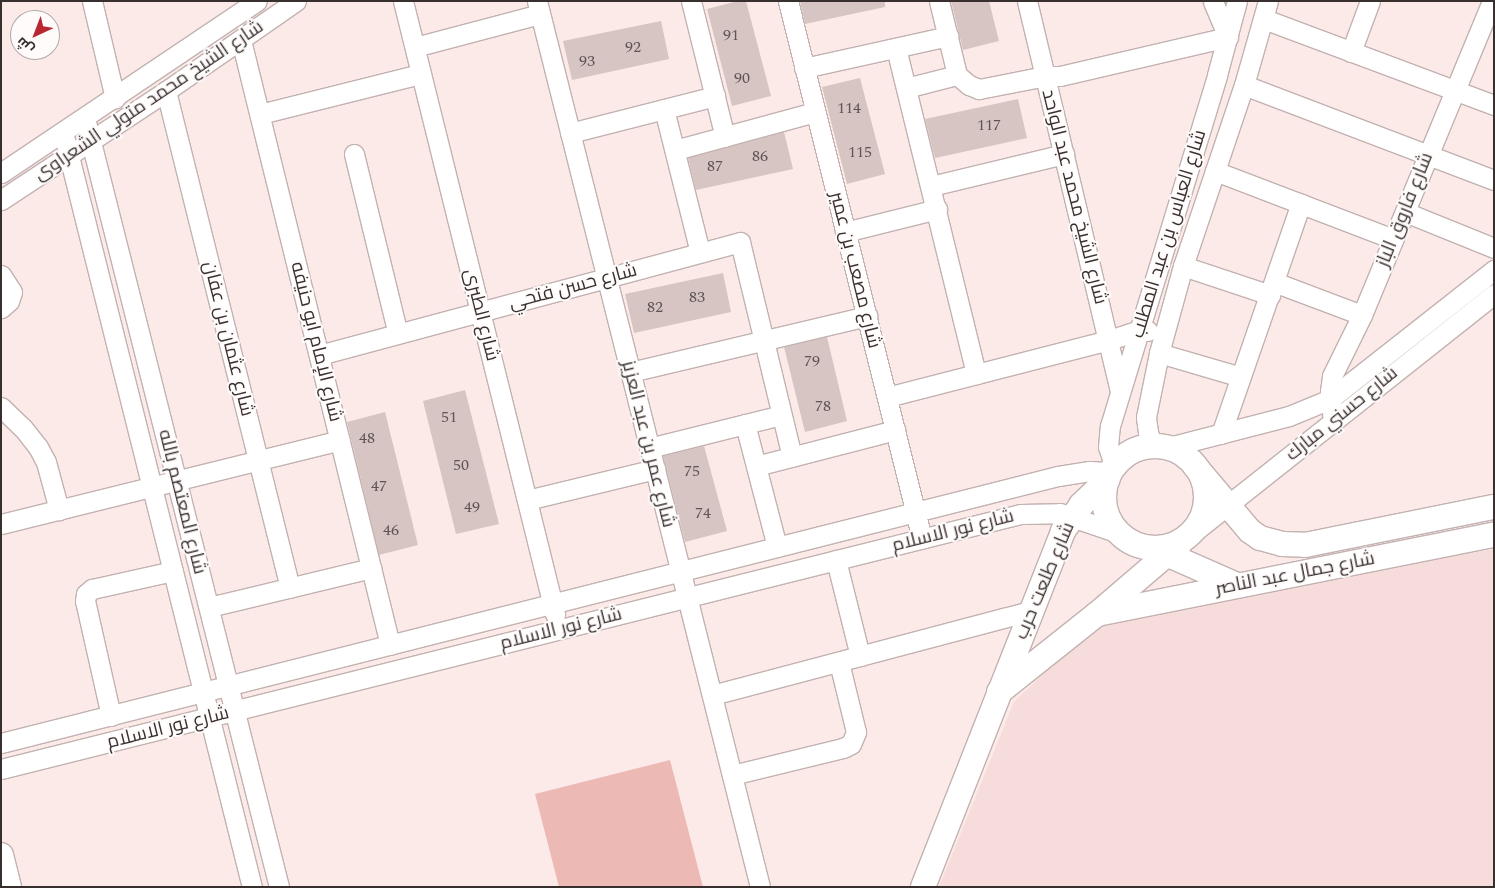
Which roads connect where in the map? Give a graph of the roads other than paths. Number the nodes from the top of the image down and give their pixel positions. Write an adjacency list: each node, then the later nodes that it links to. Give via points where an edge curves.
1 (92, 1): 31 (street)
2 (257, 1): 13 (street, شارع الشيخ محمد متولي الشعراوى)
3 (296, 1): 18 (street, شارع الشيخ محمد متولي الشعراوى)
4 (403, 1): 19 (street, شارع الطبرى)
5 (691, 1): 30 (street)
6 (788, 1): 22 (street, شارع مصعب بن عمير)
7 (939, 1): 16 (street)
8 (1027, 1): 25 (street, شارع الشيخ محمد عبد الواحد)
9 (1213, 1): 17 (street)
10 (1237, 1): 17 (street, شارع العباس بن عبد المطلب)
11 (1370, 1): 21 (street)
12 (1492, 1): 28 (street, شارع فاروق الباز)
13 (238, 7): 31 (street, شارع الشيخ محمد متولي الشعراوى)
14 (538, 7): 19 (street); 38 (street, شارع عمر بن عبد العزيز)
15 (1266, 10): 21 (street); 26 (street, شارع العباس بن عبد المطلب)
16 (948, 36): 20 (street); 24 (street)
17 (1228, 37): 25 (street, via 1060,76); 68 (street, شارع العباس بن عبد المطلب)
18 (241, 40): 29 (street, شارع الشيخ محمد متولي الشعراوى); 35 (street, شارع الإمام ابو حنيفه)
19 (414, 47): 23 (street, شارع الطبرى)
20 (896, 48): 22 (street); 27 (street)
21 (1351, 52): 28 (street)
22 (804, 68): 34 (street, شارع مصعب بن عمير)
23 (421, 74): 35 (street); 65 (street, شارع الطبرى)
24 (958, 75): 25 (street, via 979,89); 27 (street)
25 (1045, 76): 43 (street, شارع الشيخ محمد عبد الواحد)
26 (1244, 85): 44 (street); 46 (street, شارع العباس بن عبد المطلب)
27 (906, 88): 49 (street)
28 (1454, 90): 32 (street); 44 (street, شارع فاروق الباز)
29 (166, 91): 40 (street, شارع الشيخ محمد متولي الشعراوى); 91 (street, شارع عثمان بن عفان)
30 (715, 96): 33 (street); 39 (street)
31 (115, 98): 36 (street, شارع الشيخ محمد متولي الشعراوى)
32 (1494, 105)
33 (664, 109): 38 (street); 41 (street)
34 (815, 112): 39 (street); 54 (street, شارع مصعب بن عمير)
35 (260, 114): 74 (street, شارع الإمام ابو حنيفه)
36 (85, 118): 37 (street, شارع الشيخ محمد متولي الشعراوى); 40 (street, شارع المعتصم بالله)
37 (63, 132): 45 (street, شارع المعتصم بالله); 47 (street, شارع الشيخ محمد متولي الشعراوى)
38 (570, 133): 61 (street, شارع عمر بن عبد العزيز)
39 (725, 136): 41 (street)
40 (91, 141): 45 (street, شارع الشيخ محمد متولي الشعراوى); 96 (street, شارع المعتصم بالله)
41 (675, 150): 57 (street)
42 (354, 154): 69 (street)
43 (1064, 154): 49 (street); 72 (street, شارع الشيخ محمد عبد الواحد)
44 (1428, 155): 48 (street); 53 (street, شارع فاروق الباز)
45 (69, 156): 50 (street, شارع الشيخ محمد متولي الشعراوى); 97 (street, شارع المعتصم بالله)
46 (1215, 170): 51 (street); 58 (street, شارع العباس بن عبد المطلب)
47 (1, 173)
48 (1494, 180)
49 (931, 186): 52 (street)
50 (1, 200)
51 (1301, 204): 55 (street); 62 (street)
52 (936, 210): 54 (street); 76 (street)
53 (1405, 212): 55 (street, شارع فاروق الباز); 56 (street)
54 (845, 232): 67 (street, شارع مصعب بن عمير)
55 (1394, 239): 66 (street, شارع فاروق الباز)
56 (1494, 248)
57 (700, 252): 61 (street, شارع حسن فتحي); 71 (street, شارع حسن فتحي, via 740,242)
58 (1183, 266): 62 (street); 70 (street, شارع العباس بن عبد المطلب)
59 (1494, 270): 80 (street, شارع حسني مبارك)
60 (1, 275): 64 (street, via 12,292 9,301)
61 (607, 278): 65 (street, شارع حسن فتحي); 75 (street, شارع عمر بن عبد العزيز)
62 (1272, 288): 66 (street); 77 (street)
63 (1494, 294): 83 (street, شارع حسني مبارك)
64 (1, 308)
65 (480, 312): 69 (street, شارع حسن فتحي); 98 (street, شارع الطبرى)
66 (1362, 315): 80 (street, شارع فاروق الباز, via 1332,376)
67 (866, 316): 71 (street); 79 (street, شارع مصعب بن عمير)
68 (1139, 330): 70 (street); 72 (street); 78 (street, شارع العباس بن عبد المطلب)
69 (398, 334): 74 (street, شارع حسن فتحي)
70 (1164, 334): 73 (street, شارع العباس بن عبد المطلب)
71 (764, 340): 75 (street); 82 (street)
72 (1109, 340): 76 (street); 78 (street, شارع الشيخ محمد عبد الواحد)
73 (1159, 353): 77 (street); 88 (street, شارع العباس بن عبد المطلب, via 1146,409 1148,432)
74 (319, 355): 87 (street, شارع الإمام ابو حنيفه)
75 (630, 372): 89 (street, شارع عمر بن عبد العزيز)
76 (976, 374): 79 (street)
77 (1241, 377): 86 (street)
78 (1120, 392): 95 (street, شارع العباس بن عبد المطلب, via 1108,440)
79 (886, 397): 85 (street, شارع مصعب بن عمير)
80 (1330, 399): 83 (street, شارع فاروق الباز); 86 (street, شارع حسني مبارك, via 1289,416)
81 (1, 407): 101 (street, via 38,447 46,462)
82 (781, 415): 84 (street); 90 (street)
83 (1333, 421): 99 (street, شارع حسني مبارك)
84 (745, 424): 89 (street); 92 (street)
85 (895, 430): 90 (street); 102 (street, شارع مصعب بن عمير)
86 (1221, 434): 88 (street, شارع حسني مبارك)
87 (340, 440): 91 (street); 111 (street, شارع الإمام ابو حنيفه)
88 (1159, 447): 93 (main road, via 1177,451); 95 (main road, via 1132,452)
89 (649, 448): 94 (street, شارع عمر بن عبد العزيز)
90 (792, 457): 92 (street)
91 (258, 460): 96 (street); 115 (street, شارع عثمان بن عفان)
92 (756, 466): 109 (street)
93 (1195, 466): 99 (main road, شارع جمال عبد الناصر); 108 (main road, via 1204,483 1206,502 1201,520)
94 (654, 469): 98 (street); 113 (street, شارع عمر بن عبد العزيز)
95 (1111, 472): 102 (street, شارع نور الاسلام, via 1068,473); 103 (main road, شارع طلعت حرب); 105 (main road, via 1105,502 1112,524)
96 (177, 481): 97 (street); 118 (street, شارع المعتصم بالله)
97 (152, 487): 101 (street); 112 (street, شارع المعتصم بالله)
98 (526, 500): 117 (street, شارع الطبرى)
99 (1227, 505): 100 (main road, شارع جمال عبد الناصر, via 1260,538 1294,545); 108 (street, شارع حسني مبارك)
100 (1494, 507)
101 (59, 510): 104 (street)
102 (915, 511): 107 (street, شارع مصعب بن عمير); 109 (street, شارع نور الاسلام)
103 (1071, 516): 105 (street, شارع نور الاسلام); 107 (street, شارع نور الاسلام, via 1060,513 1020,514); 119 (main road, شارع طلعت حرب)
104 (1, 524)
105 (1119, 533): 108 (main road, via 1129,540)
106 (1494, 535): 114 (main road, شارع جمال عبد الناصر)
107 (922, 539): 110 (street, شارع نور الاسلام)
108 (1172, 544): 114 (main road); 120 (main road, شارع طلعت حرب)
109 (777, 546): 113 (street, شارع نور الاسلام)
110 (836, 560): 116 (street, شارع نور الاسلام); 123 (street)
111 (371, 568): 115 (street); 122 (street, شارع الإمام ابو حنيفه)
112 (173, 571): 126 (street, شارع المعتصم بالله); 130 (street, via 92,589 85,597)
113 (680, 571): 116 (street, شارع عمر بن عبد العزيز); 117 (street, شارع نور الاسلام)
114 (1237, 584): 120 (main road, شارع جمال عبد الناصر)
115 (290, 588): 118 (street)
116 (687, 598): 121 (street, شارع نور الاسلام); 128 (street, شارع عمر بن عبد العزيز)
117 (552, 603): 121 (street, شارع الطبرى); 122 (street, شارع نور الاسلام)
118 (209, 607): 125 (street, شارع المعتصم بالله)
119 (1031, 611): 123 (street); 127 (main road, شارع طلعت حرب)
120 (1097, 614): 127 (main road, شارع طلعت حرب)
121 (559, 630): 129 (street, شارع نور الاسلام)
122 (390, 644): 125 (street, شارع نور الاسلام)
123 (860, 656): 124 (street)
124 (839, 662): 128 (street); 134 (street, via 856,732 851,744)
125 (229, 686): 126 (street, شارع نور الاسلام); 129 (street, شارع المعتصم بالله)
126 (203, 692): 130 (street, شارع نور الاسلام); 131 (street, شارع المعتصم بالله)
127 (998, 693): 140 (main road, شارع طلعت حرب)
128 (712, 696): 134 (street, شارع عمر بن عبد العزيز)
129 (235, 711): 131 (street, شارع نور الاسلام); 138 (street, شارع المعتصم بالله)
130 (111, 716): 132 (street, شارع نور الاسلام)
131 (210, 718): 133 (street, شارع نور الاسلام); 137 (street, شارع المعتصم بالله)
132 (1, 743)
133 (1, 769)
134 (732, 775): 139 (street, شارع عمر بن عبد العزيز)
135 (1, 855): 136 (main road)
136 (9, 887)
137 (252, 887)
138 (279, 887)
139 (760, 887)
140 (923, 887)

